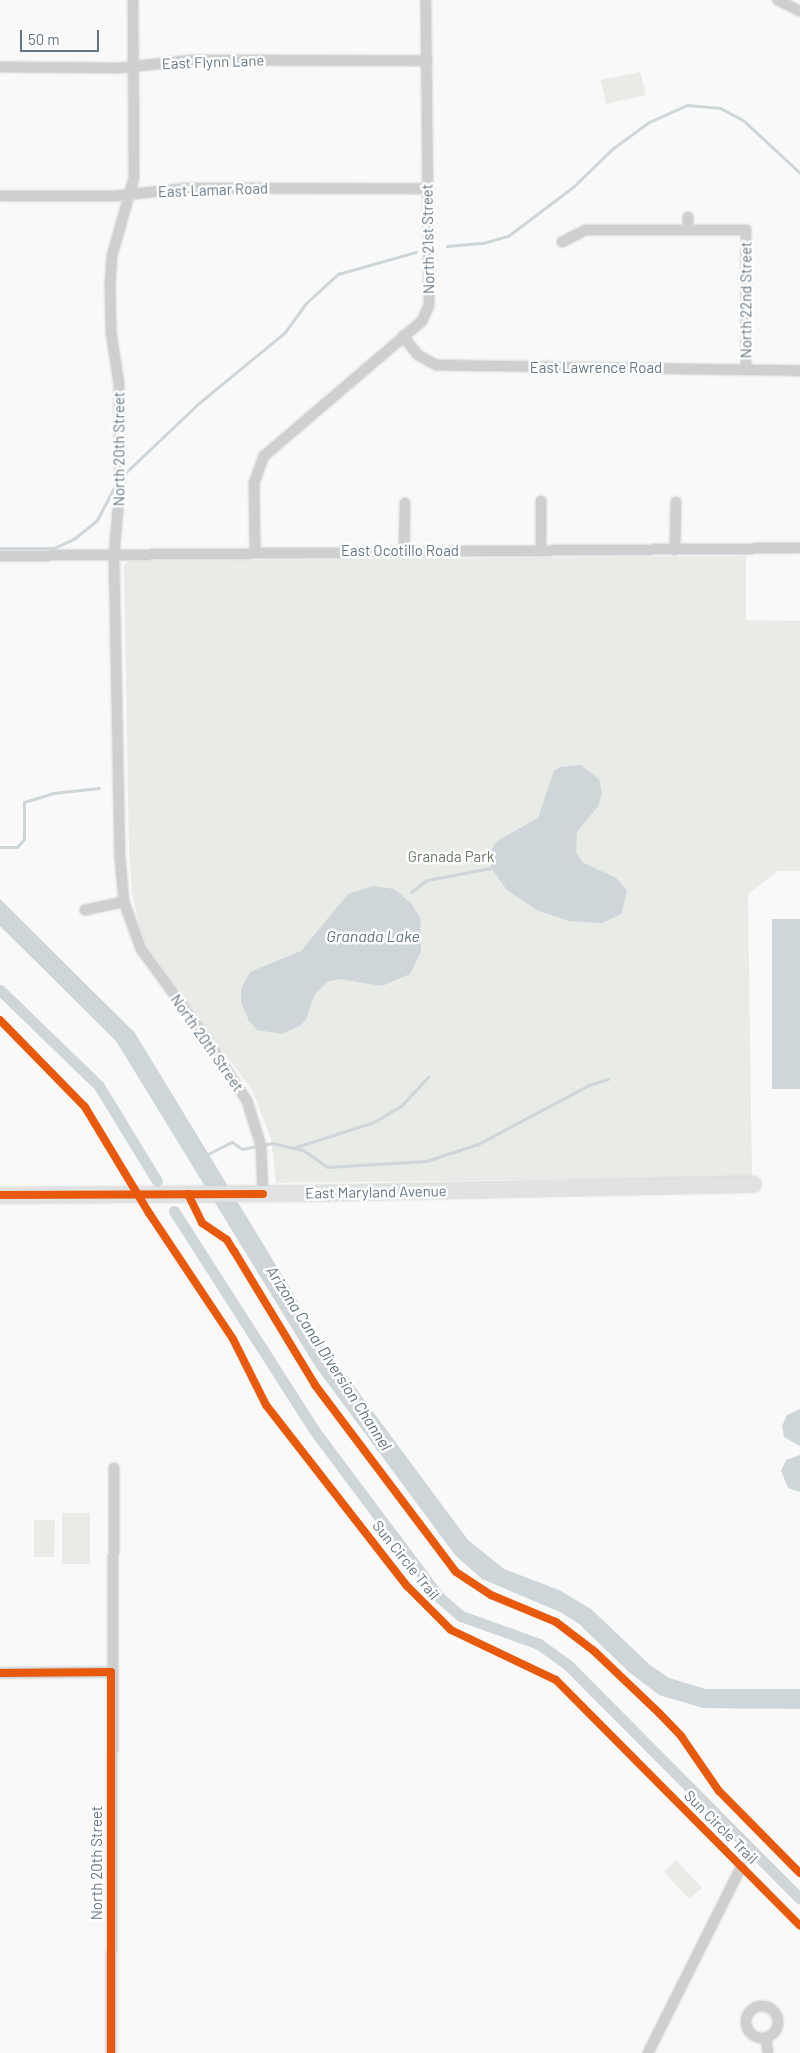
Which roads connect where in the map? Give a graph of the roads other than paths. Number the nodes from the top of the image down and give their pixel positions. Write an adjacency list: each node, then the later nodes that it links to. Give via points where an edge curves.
1 (133, 0): 7 (street, North 20th Street)
2 (426, 0): 5 (street, North 21st Street)
3 (778, 0): 4 (street)
4 (800, 11)
5 (427, 61): 7 (street, East Flynn Lane, via 194,60); 8 (street, North 21st Street)
6 (0, 67): 7 (street, East Flynn Lane)
7 (132, 68): 9 (street, North 20th Street, via 134,178)
8 (427, 189): 9 (street, East Lamar Road, via 188,188); 14 (street, North 21st Street, via 429,305 422,321)
9 (131, 194): 10 (street, East Lamar Road); 26 (street, North 20th Street, via 112,256 110,284 110,332 120,384 120,486)
10 (0, 196)
11 (688, 218): 12 (street)
12 (688, 230): 13 (street, via 586,230); 15 (street, North 22nd Street, via 746,230)
13 (562, 242)
14 (403, 336): 15 (street, East Lawrence Road, via 418,355 436,365); 24 (street, North 21st Street, via 264,456 254,483)
15 (746, 369): 16 (street, East Lawrence Road)
16 (800, 371)
17 (541, 501): 22 (street)
18 (676, 502): 23 (street)
19 (406, 503): 21 (street)
20 (800, 548): 23 (street, East Ocotillo Road)
21 (404, 550): 22 (street, East Ocotillo Road); 24 (street, East Ocotillo Road)
22 (541, 550): 23 (street, East Ocotillo Road)
23 (675, 550)
24 (255, 552): 26 (street, East Ocotillo Road)
25 (0, 556): 26 (street, East Ocotillo Road)
26 (114, 556): 27 (street, North 20th Street, via 120,858)
27 (124, 902): 28 (street); 30 (street, North 20th Street, via 141,949 209,1042 247,1101 261,1146)
28 (85, 910)
29 (753, 1184): 30 (street, East Maryland Avenue)
30 (263, 1194): 31 (street, East Maryland Avenue)
31 (0, 1195)
32 (114, 1468): 33 (street, North 20th Street)
33 (111, 1672): 34 (street); 37 (street, North 20th Street)
34 (0, 1673)
35 (741, 1866): 38 (street)
36 (766, 2038): 39 (street)
37 (111, 2053)
38 (648, 2053)
39 (770, 2053)

